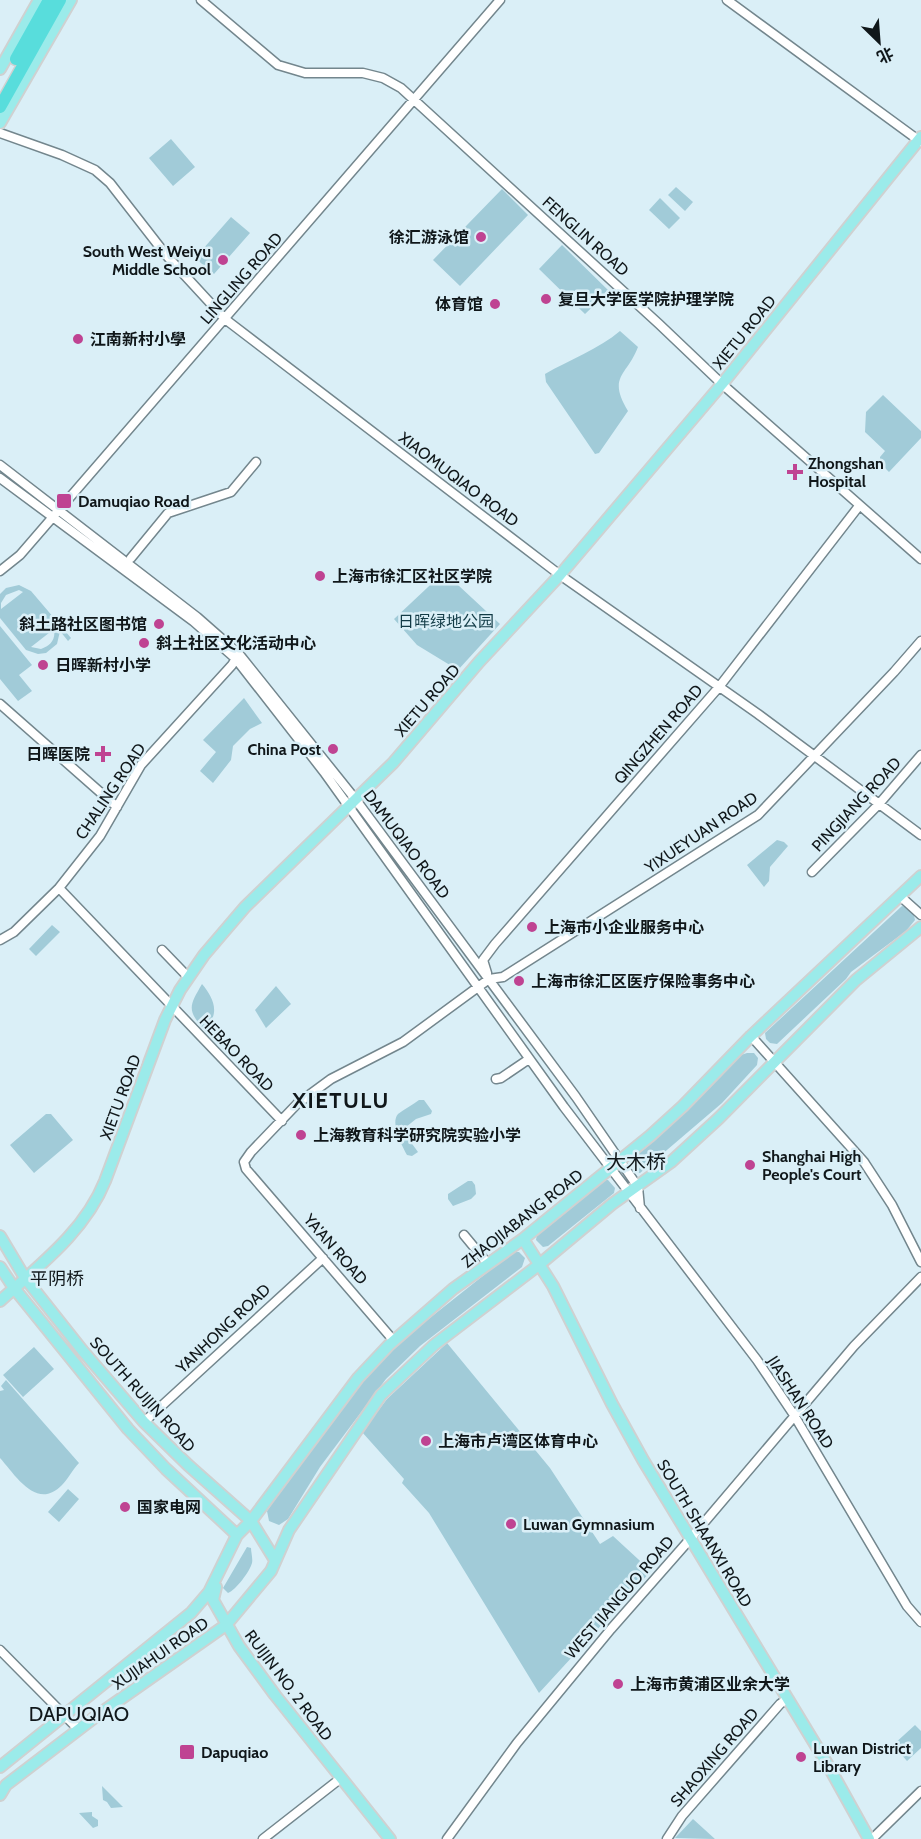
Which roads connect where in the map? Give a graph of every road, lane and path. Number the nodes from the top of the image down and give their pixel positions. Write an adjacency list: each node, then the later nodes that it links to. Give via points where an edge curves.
1 (39, 0): 8 (main road)
2 (49, 0): 9 (highway)
3 (60, 0): 11 (highway)
4 (71, 0): 12 (main road)
5 (201, 0): 10 (street, FENGLIN ROAD, via 278,64 305,73 363,73 383,78)
6 (500, 0): 10 (street, LINGLING ROAD)
7 (727, 0): 14 (street)
8 (0, 69)
9 (0, 90)
10 (415, 100): 15 (street, LINGLING ROAD); 16 (street, FENGLIN ROAD)
11 (0, 107)
12 (0, 123)
13 (0, 133): 15 (street, XIAOMUQIAO ROAD, via 95,170)
14 (920, 140): 16 (main road, XIETU ROAD)
15 (225, 319): 21 (street, LINGLING ROAD); 26 (street, XIAOMUQIAO ROAD)
16 (722, 384): 20 (street, FENGLIN ROAD); 26 (main road, XIETU ROAD)
17 (256, 462): 23 (street, via 231,492 168,513)
18 (0, 465): 21 (street, DAMUQIAO ROAD)
19 (0, 478): 22 (street, DAMUQIAO ROAD)
20 (859, 506): 24 (street, FENGLIN ROAD); 29 (street, QINGZHEN ROAD)
21 (59, 510): 22 (street, LINGLING ROAD); 28 (street, DAMUQIAO ROAD, via 197,617)
22 (52, 518): 25 (street, LINGLING ROAD, via 21,555); 28 (street, DAMUQIAO ROAD)
23 (132, 558)
24 (921, 560)
25 (0, 572)
26 (560, 575): 29 (street, XIAOMUQIAO ROAD); 33 (main road, XIETU ROAD)
27 (921, 641): 32 (street, YIXUEYUAN ROAD)
28 (237, 656): 33 (street, DAMUQIAO ROAD); 35 (street, CHALING ROAD, via 141,765)
29 (719, 687): 32 (street, XIAOMUQIAO ROAD); 46 (street, QINGZHEN ROAD, via 495,944 483,960)
30 (0, 704): 35 (street)
31 (921, 755): 34 (street, PINGJIANG ROAD)
32 (815, 756): 34 (street, XIAOMUQIAO ROAD); 46 (street, YIXUEYUAN ROAD, via 758,815 503,977)
33 (352, 804): 45 (main road, XIETU ROAD, via 245,907); 46 (street, DAMUQIAO ROAD); 47 (street, DAMUQIAO ROAD)
34 (879, 804): 36 (street, XIAOMUQIAO ROAD); 37 (street, PINGJIANG ROAD)
35 (117, 807): 39 (street, CHALING ROAD, via 100,836)
36 (921, 835)
37 (812, 872)
38 (921, 876): 40 (main road, ZHAOJIABANG ROAD)
39 (59, 888): 43 (street, CHALING ROAD, via 14,932); 48 (street, HEBAO ROAD, via 106,932)
40 (900, 896): 41 (street); 49 (main road, ZHAOJIABANG ROAD)
41 (921, 915)
42 (921, 927): 51 (main road, via 856,980)
43 (0, 940)
44 (162, 950): 45 (street)
45 (188, 977): 48 (main road, XIETU ROAD)
46 (489, 979): 47 (street, YIXUEYUAN ROAD); 54 (street, DAMUQIAO ROAD)
47 (477, 988): 50 (street, DAMUQIAO ROAD); 53 (street, YIXUEYUAN ROAD, via 403,1042 331,1079)
48 (171, 1006): 53 (street, HEBAO ROAD); 69 (main road, XIETU ROAD, via 95,1203 74,1232)
49 (750, 1036): 51 (street); 54 (main road, ZHAOJIABANG ROAD, via 683,1106)
50 (529, 1059): 52 (street); 55 (street, DAMUQIAO ROAD)
51 (774, 1061): 57 (main road, via 719,1118); 64 (street, via 870,1171)
52 (496, 1079)
53 (282, 1120): 56 (street, YIXUEYUAN ROAD, via 244,1162)
54 (622, 1160): 55 (main road, ZHAOJIABANG ROAD); 57 (street, DAMUQIAO ROAD)
55 (610, 1169): 58 (street, DAMUQIAO ROAD); 62 (main road, ZHAOJIABANG ROAD)
56 (253, 1179): 63 (street, YA'AN ROAD)
57 (638, 1187): 58 (main road); 59 (street)
58 (628, 1194): 59 (street, JIASHAN ROAD); 66 (main road)
59 (640, 1209): 73 (street, JIASHAN ROAD, via 757,1360)
60 (464, 1235): 65 (street)
61 (0, 1236): 69 (main road, SOUTH RUIJIN ROAD)
62 (523, 1239): 65 (main road, ZHAOJIABANG ROAD); 66 (main road, SOUTH SHAANXI ROAD)
63 (323, 1258): 72 (street, YA'AN ROAD); 74 (street, YANHONG ROAD)
64 (921, 1262)
65 (488, 1264): 72 (main road, ZHAOJIABANG ROAD)
66 (540, 1264): 77 (main road, SOUTH SHAANXI ROAD, via 627,1432); 78 (main road, via 434,1345 381,1395 289,1530)
67 (0, 1267): 70 (main road, SOUTH RUIJIN ROAD)
68 (921, 1277): 73 (street, WEST JIANGUO ROAD)
69 (25, 1278): 70 (main road, XIETU ROAD); 74 (main road, SOUTH RUIJIN ROAD)
70 (14, 1288): 71 (main road, XIETU ROAD); 76 (main road, SOUTH RUIJIN ROAD, via 128,1429)
71 (0, 1301)
72 (394, 1341): 75 (main road, ZHAOJIABANG ROAD, via 358,1378)
73 (794, 1415): 77 (street, WEST JIANGUO ROAD); 80 (street, JIASHAN ROAD, via 907,1606)
74 (144, 1422): 75 (main road, SOUTH RUIJIN ROAD)
75 (251, 1521): 76 (main road, ZHAOJIABANG ROAD); 78 (main road, SOUTH RUIJIN ROAD)
76 (237, 1535): 79 (main road, ZHAOJIABANG ROAD); 81 (main road, via 214,1592 213,1600)
77 (691, 1538): 83 (main road, SOUTH SHAANXI ROAD); 92 (street, WEST JIANGUO ROAD, via 572,1675)
78 (275, 1560): 81 (main road, via 272,1571)
79 (208, 1592): 84 (main road, XUJIAHUI ROAD, via 191,1613)
80 (921, 1622)
81 (224, 1627): 85 (main road, XUJIAHUI ROAD); 87 (main road, via 230,1645)
82 (0, 1650): 84 (street)
83 (787, 1699): 93 (street, SHAOXING ROAD, via 682,1816); 94 (main road, SOUTH SHAANXI ROAD)
84 (65, 1714): 85 (street); 86 (main road, XUJIAHUI ROAD)
85 (79, 1730): 89 (main road, XUJIAHUI ROAD, via 6,1785)
86 (0, 1767)
87 (339, 1780): 90 (street); 91 (main road)
88 (921, 1791): 94 (street)
89 (0, 1795)
90 (263, 1839)
91 (390, 1839)
92 (447, 1839)
93 (667, 1839)
94 (871, 1839)

